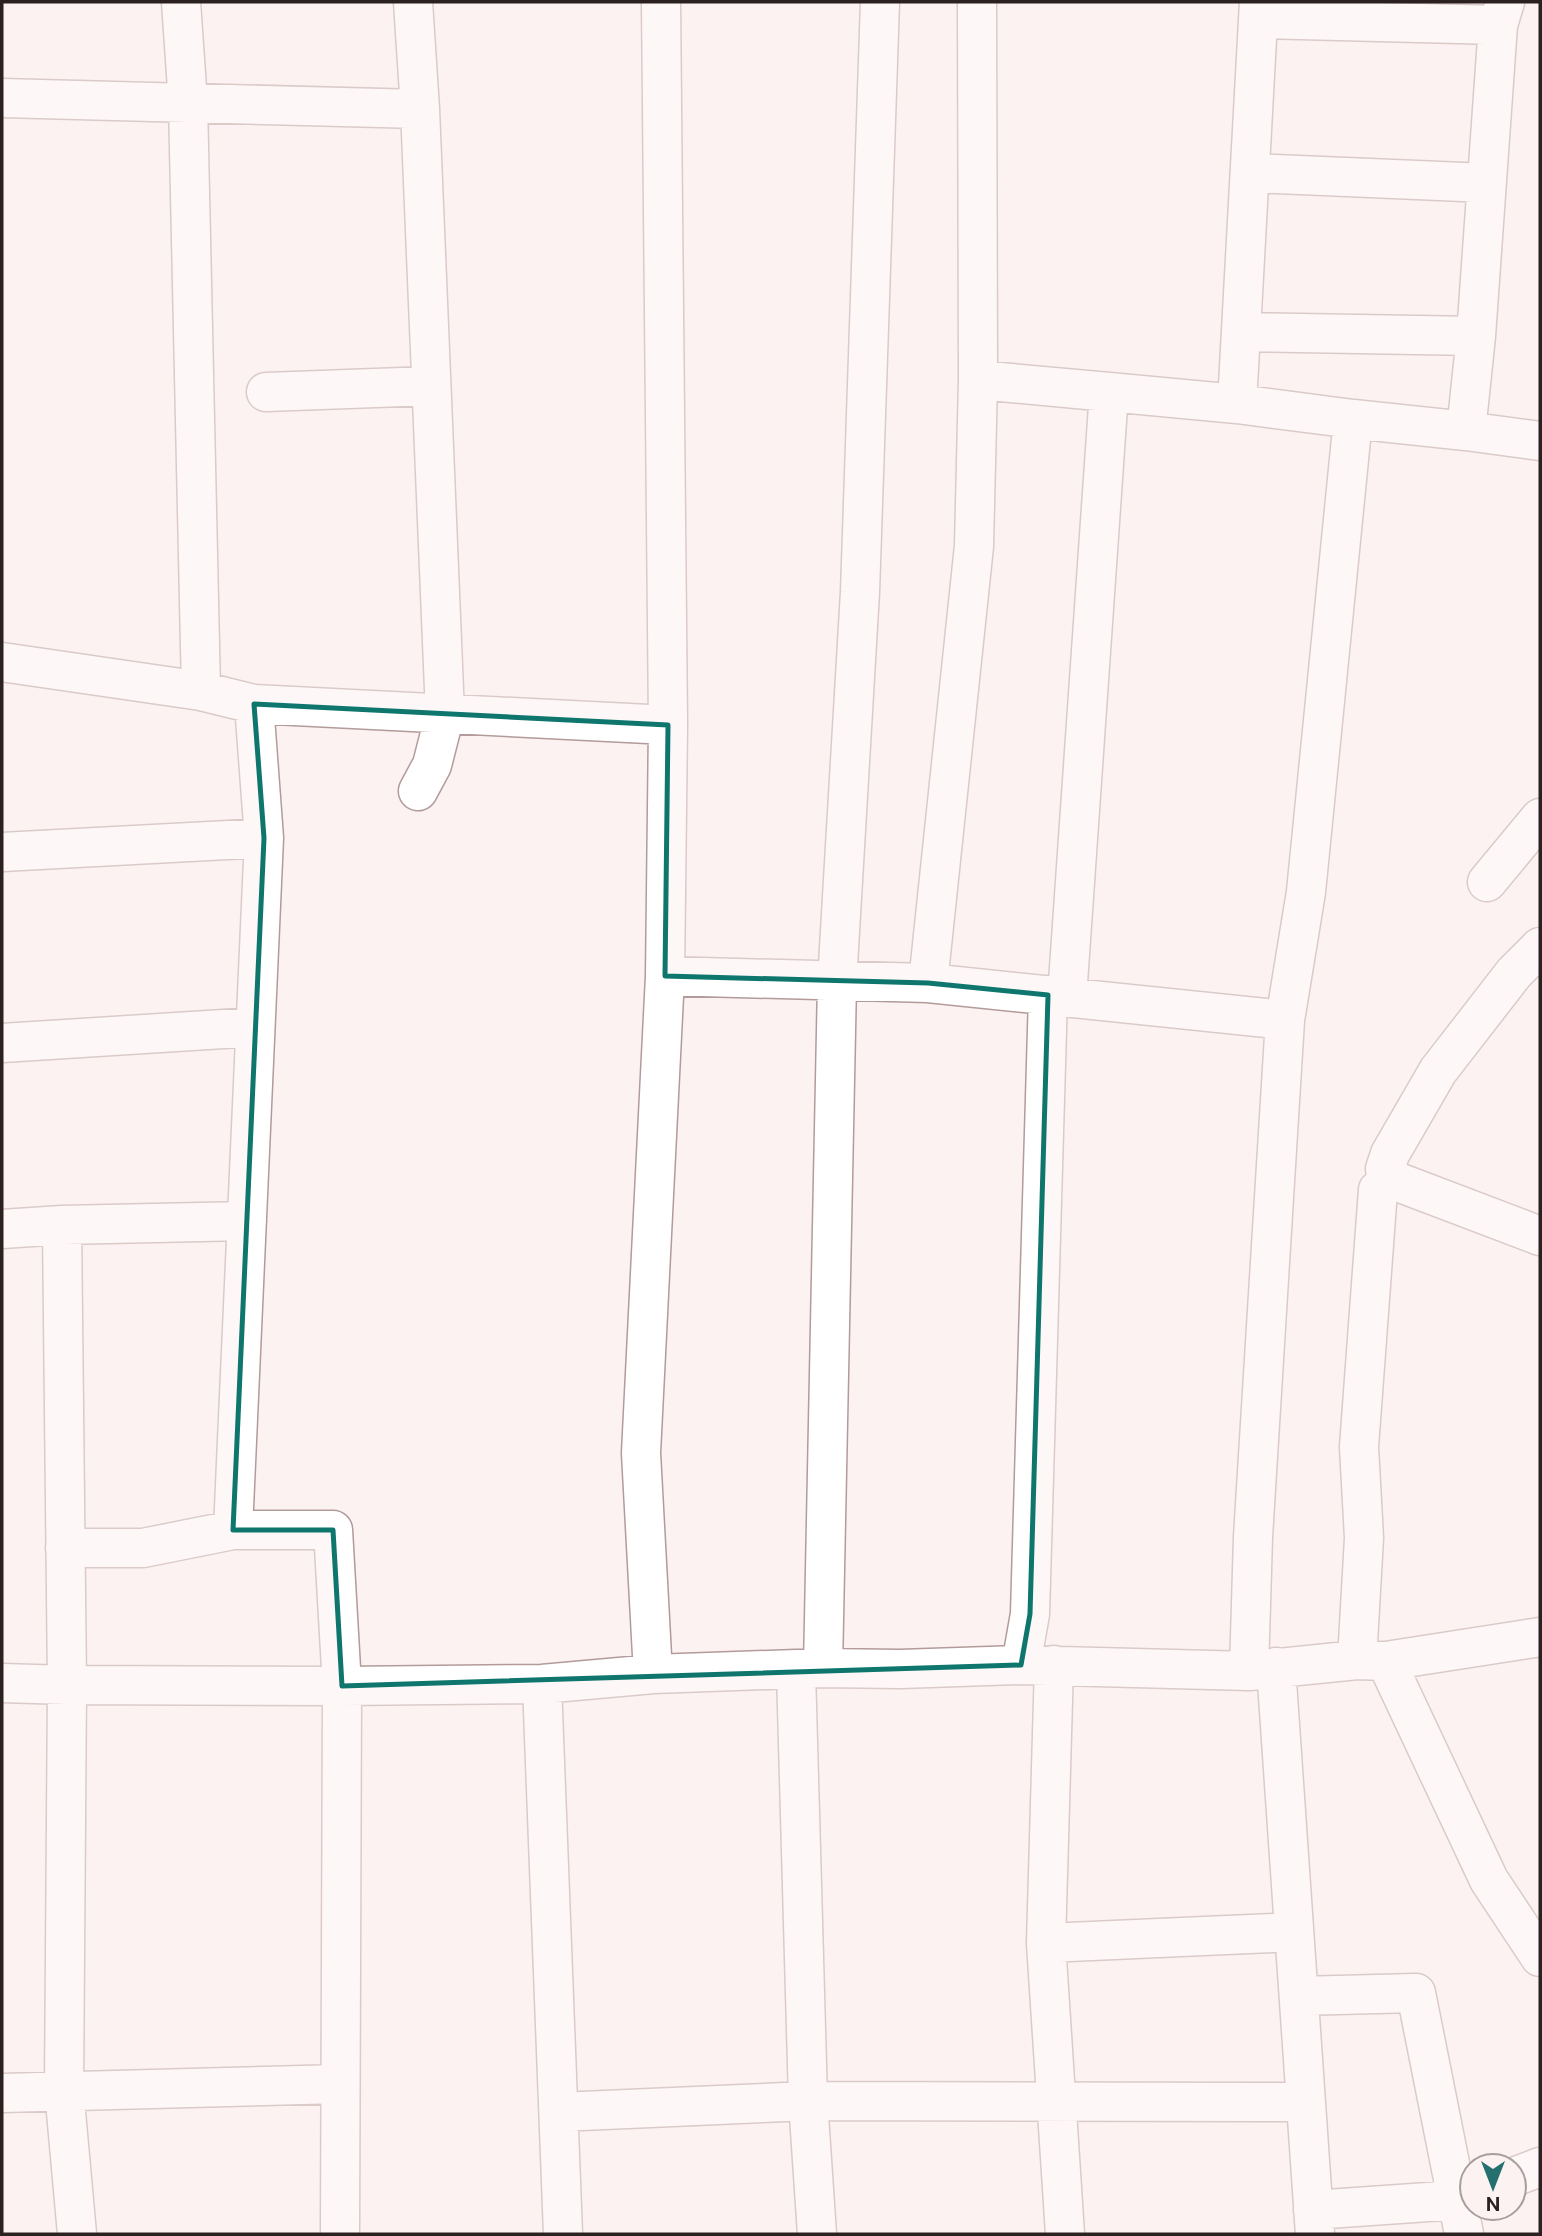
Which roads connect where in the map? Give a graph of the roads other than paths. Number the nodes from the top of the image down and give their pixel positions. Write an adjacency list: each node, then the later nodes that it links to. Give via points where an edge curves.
1 (181, 2): 9 (street)
2 (413, 2): 10 (street)
3 (661, 2): 27 (street)
4 (880, 2): 35 (street, via 860,592)
5 (977, 2): 15 (street)
6 (1259, 11): 7 (street); 11 (street)
7 (1502, 13): 12 (street)
8 (2, 98): 9 (street)
9 (188, 103): 10 (street); 24 (street)
10 (419, 109): 16 (street)
11 (1250, 173): 12 (street); 13 (street)
12 (1487, 183): 14 (street)
13 (1242, 332): 14 (street); 19 (street)
14 (1476, 336): 21 (street)
15 (978, 380): 18 (street); 36 (street, via 974,547)
16 (430, 387): 17 (street); 26 (street)
17 (266, 392)
18 (1109, 392): 19 (street); 37 (street)
19 (1237, 404): 20 (street)
20 (1353, 419): 21 (street); 38 (street, via 1306,892)
21 (1466, 430): 22 (street)
22 (1540, 441)
23 (2, 662): 24 (street)
24 (201, 691): 25 (street)
25 (254, 704): 26 (street); 30 (street)
26 (445, 714): 27 (street); 28 (street, via 432,765)
27 (668, 725): 34 (street)
28 (418, 791)
29 (1540, 818): 32 (street)
30 (264, 838): 31 (street); 39 (street)
31 (2, 852)
32 (1487, 882)
33 (1540, 947): 41 (street, via 1514,973 1438,1071 1390,1154)
34 (665, 976): 35 (street); 53 (street, via 641,1453)
35 (837, 982): 36 (street); 51 (street)
36 (928, 983): 37 (street)
37 (1058, 996): 38 (street); 50 (street, via 1030,1614)
38 (1285, 1020): 52 (street, via 1253,1536)
39 (255, 1027): 40 (street); 42 (street)
40 (2, 1043)
41 (1387, 1183): 45 (street, via 1398,1182); 49 (street, via 1378,1190 1359,1447)
42 (247, 1220): 43 (street); 46 (street)
43 (62, 1225): 44 (street); 47 (street)
44 (2, 1229)
45 (1540, 1236)
46 (233, 1530): 47 (street, via 143,1548); 57 (street, via 333,1530)
47 (65, 1548): 56 (street)
48 (1540, 1637): 49 (street)
49 (1372, 1661): 52 (street); 60 (street, via 1489,1880)
50 (1038, 1665): 51 (street); 52 (street); 59 (street)
51 (810, 1669): 53 (street); 65 (street)
52 (1263, 1669): 58 (street)
53 (653, 1674): 55 (street)
54 (2, 1682): 56 (street)
55 (542, 1684): 57 (street); 68 (street)
56 (67, 1685): 57 (street); 63 (street)
57 (342, 1686): 62 (street)
58 (1294, 1932): 59 (street); 61 (street)
59 (1046, 1942): 66 (street)
60 (1536, 1945)
61 (1298, 1996): 67 (street); 69 (street, via 1416,1993)
62 (340, 2084): 63 (street); 73 (street)
63 (64, 2090): 64 (street); 72 (street)
64 (2, 2093)
65 (808, 2101): 66 (street); 68 (street); 75 (street)
66 (1056, 2101): 67 (street); 76 (street)
67 (1306, 2102): 71 (street)
68 (559, 2112): 74 (street)
69 (1458, 2182)
70 (1458, 2210): 71 (street)
71 (1314, 2222)
72 (76, 2234)
73 (340, 2234)
74 (563, 2234)
75 (817, 2234)
76 (1065, 2234)

